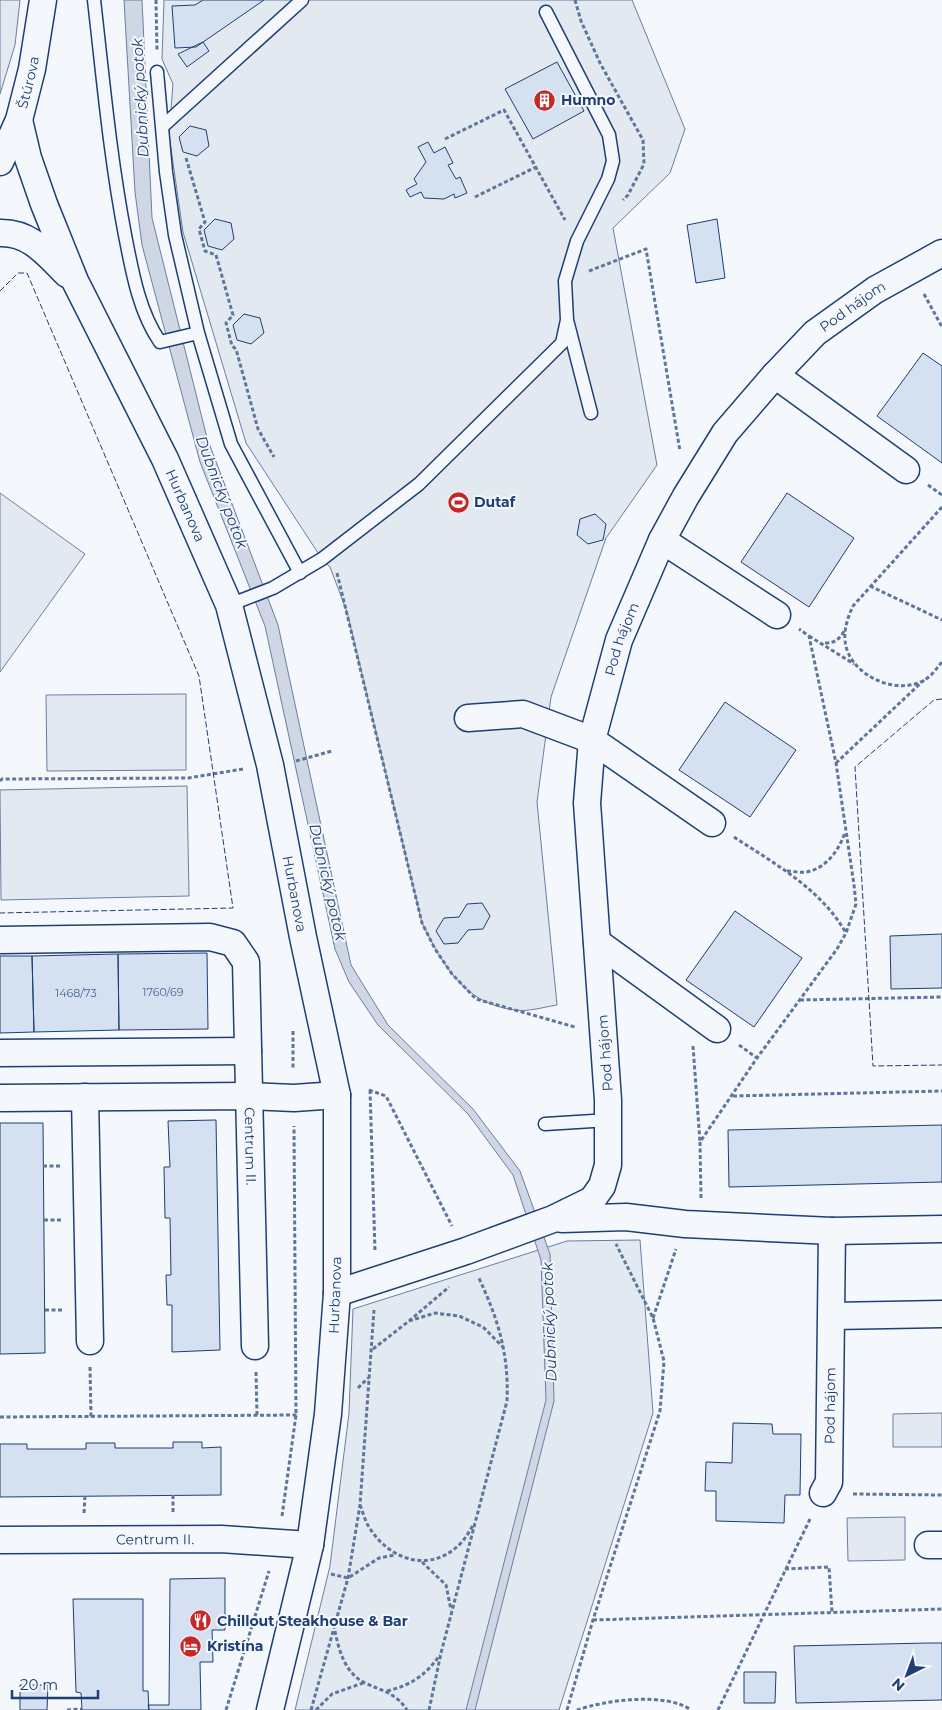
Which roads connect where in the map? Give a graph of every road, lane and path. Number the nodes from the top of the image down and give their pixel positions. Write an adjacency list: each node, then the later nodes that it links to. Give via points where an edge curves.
1 (44, 0): 7 (street, Štúrova)
2 (94, 0): 22 (lane, via 114,179 130,260 148,325 160,342)
3 (156, 0): 6 (path)
4 (302, 0): 8 (lane)
5 (546, 12): 15 (lane, via 609,135 612,161 608,179)
6 (157, 72): 8 (lane)
7 (19, 120): 11 (street, Štúrova); 18 (street, Hurbanova, via 44,204)
8 (162, 126): 10 (lane)
9 (445, 139): 12 (path, via 504,110)
10 (164, 153): 22 (lane, via 175,235); 25 (path, via 188,158 206,222 199,229 205,251 216,255 233,315 226,323 232,346 236,349 258,429)
11 (0, 162)
12 (536, 167): 13 (path); 15 (path)
13 (475, 197)
14 (0, 232): 18 (street, via 15,232 41,248)
15 (577, 241): 19 (lane)
16 (942, 253): 17 (street, Pod hájom)
17 (910, 270): 21 (path); 23 (street, Pod hájom, via 874,290 815,333)
18 (75, 281): 33 (street, Hurbanova)
19 (565, 281): 20 (lane); 26 (path, via 646,249)
20 (567, 320): 24 (lane); 30 (lane, via 562,343 419,484)
21 (942, 327)
22 (196, 333): 31 (lane, via 231,444)
23 (775, 375): 27 (street); 29 (street, Pod hájom, via 725,433)
24 (591, 413)
25 (274, 457)
26 (682, 461)
27 (906, 470)
28 (942, 508): 32 (path)
29 (662, 540): 34 (street); 45 (street, Pod hájom, via 619,640)
30 (331, 552): 31 (lane); 59 (path, via 422,923 435,949 452,974 476,999)
31 (300, 573): 33 (lane)
32 (870, 586): 35 (path); 36 (path, via 853,606)
33 (239, 601): 66 (street, Hurbanova, via 303,937)
34 (777, 615): 37 (path)
35 (942, 620)
36 (845, 630): 38 (path, via 839,640); 42 (path, via 846,648)
37 (809, 636): 38 (path); 48 (path)
38 (824, 643): 42 (path)
39 (942, 662): 40 (path)
40 (937, 668): 41 (path); 43 (path)
41 (942, 668)
42 (860, 669): 43 (path, via 870,677 895,685)
43 (925, 680): 48 (path)
44 (468, 718): 45 (street, via 523,714)
45 (592, 740): 51 (street); 56 (street, Pod hájom, via 587,803)
46 (332, 751): 47 (path)
47 (290, 763)
48 (836, 763): 52 (path)
49 (245, 768): 50 (path, via 188,778)
50 (0, 781)
51 (712, 823): 53 (path)
52 (846, 831): 53 (path, via 841,846 829,860 807,872); 54 (path, via 856,904)
53 (786, 870): 54 (path, via 835,914)
54 (846, 933): 58 (path)
55 (0, 940): 62 (street, via 210,937 233,943 246,962)
56 (597, 942): 60 (street); 71 (street, Pod hájom)
57 (942, 997): 58 (path)
58 (800, 1000): 68 (path)
59 (582, 1029)
60 (717, 1029)
61 (693, 1043): 73 (path)
62 (248, 1050): 63 (street); 67 (street)
63 (0, 1053)
64 (370, 1090): 66 (path); 80 (path, via 386,1096); 81 (path)
65 (942, 1091): 68 (path)
66 (337, 1095): 67 (street, Centrum II., via 294,1098); 83 (street, Hurbanova)
67 (250, 1096): 69 (street, Centrum II.); 89 (street, Centrum II.)
68 (732, 1096): 73 (path)
69 (85, 1097): 70 (street, Centrum II.); 88 (street)
70 (0, 1098)
71 (609, 1120): 72 (lane); 74 (street, Pod hájom)
72 (545, 1124)
73 (700, 1142): 76 (path, via 701,1203 691,1203)
74 (608, 1165): 75 (street, Pod hájom, via 602,1186 592,1200); 77 (street, Pod hájom)
75 (553, 1220): 77 (street); 80 (street)
76 (685, 1224): 77 (street); 79 (street); 86 (path)
77 (619, 1227): 86 (path)
78 (942, 1229): 79 (street)
79 (832, 1231): 85 (street, Pod hájom)
80 (466, 1251): 81 (street); 91 (path, via 496,1315)
81 (375, 1280): 83 (street); 90 (path)
82 (452, 1285): 87 (path)
83 (337, 1292): 93 (street, Hurbanova)
84 (942, 1314): 85 (street)
85 (832, 1316): 97 (street, Pod hájom, via 829,1482)
86 (653, 1318): 111 (path, via 664,1361 660,1411)
87 (409, 1320): 90 (path); 91 (path, via 435,1313 459,1316 483,1326)
88 (90, 1341): 96 (path)
89 (255, 1346): 94 (path)
90 (373, 1349): 92 (path)
91 (505, 1349): 100 (path, via 507,1401)
92 (368, 1378): 93 (path); 99 (path)
93 (328, 1414): 94 (path); 103 (street, Hurbanova)
94 (257, 1415): 96 (path)
95 (0, 1417): 96 (path)
96 (91, 1417)
97 (823, 1493): 98 (path); 105 (path)
98 (942, 1495)
99 (360, 1505): 102 (path, via 368,1526); 106 (path)
100 (476, 1521): 104 (path, via 461,1543 451,1551); 109 (path)
101 (0, 1540): 103 (street, Centrum II., via 221,1539)
102 (396, 1555): 104 (path); 106 (path, via 380,1558)
103 (307, 1556): 106 (path); 118 (street, Hurbanova)
104 (422, 1561): 109 (path, via 446,1585)
105 (785, 1569): 108 (path, via 829,1567); 110 (path)
106 (348, 1578): 112 (path)
107 (942, 1608): 108 (path)
108 (832, 1612): 110 (path)
109 (452, 1613): 113 (path)
110 (763, 1614): 111 (path); 126 (path)
111 (593, 1620): 123 (path)
112 (334, 1629): 114 (path, via 341,1656 351,1672); 119 (path)
113 (441, 1653): 115 (path, via 422,1677); 122 (path)
114 (364, 1683): 115 (path); 120 (path, via 332,1694)
115 (386, 1691): 121 (path, via 401,1700)
116 (67, 1710): 117 (path)
117 (82, 1710)
118 (270, 1710)
119 (311, 1710)
120 (316, 1710)
121 (407, 1710)
122 (429, 1710)
123 (567, 1710)
124 (577, 1710): 125 (path, via 619,1701 659,1700)
125 (691, 1710)
126 (718, 1710)

